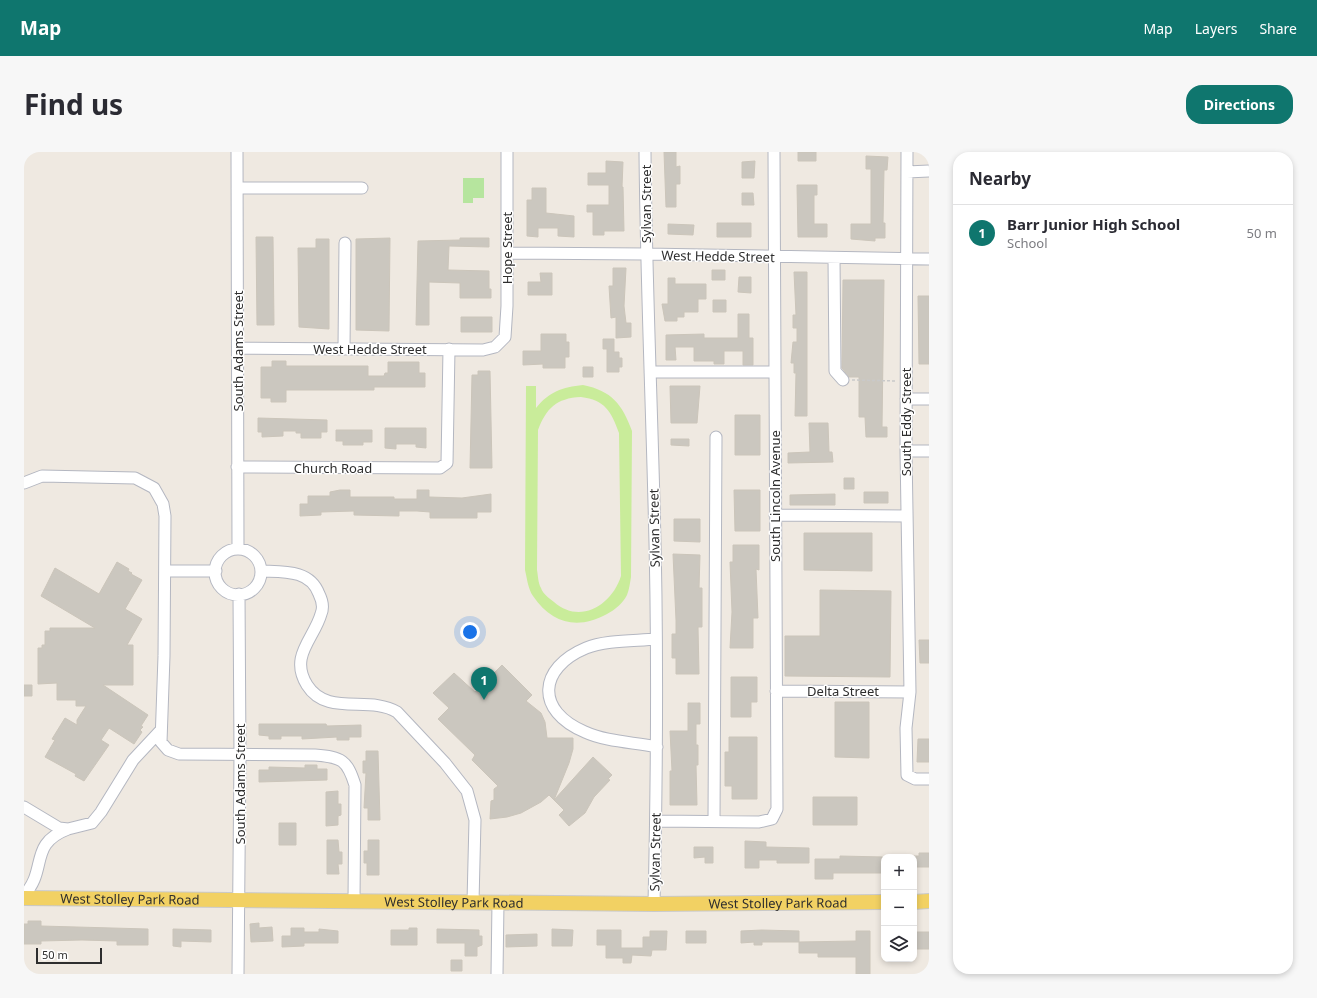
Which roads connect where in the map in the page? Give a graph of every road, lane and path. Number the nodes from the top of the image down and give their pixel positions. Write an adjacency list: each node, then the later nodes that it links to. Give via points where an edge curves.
1 (237, 152): 8 (street, South Adams Street)
2 (507, 152): 11 (street, Hope Street)
3 (645, 152): 12 (street, Sylvan Street)
4 (774, 152): 13 (street, South Lincoln Avenue)
5 (907, 152): 6 (street, South Eddy Street)
6 (907, 172): 7 (street); 15 (street, South Eddy Street)
7 (929, 172)
8 (237, 188): 9 (street); 18 (street, South Adams Street)
9 (362, 188)
10 (345, 243): 19 (street)
11 (508, 254): 12 (street, West Hedde Street); 17 (street, Hope Street, via 505,337)
12 (646, 254): 13 (street, West Hedde Street); 21 (street, Sylvan Street)
13 (774, 257): 14 (street, West Hedde Street); 22 (street, South Lincoln Avenue)
14 (834, 258): 15 (street, West Hedde Street); 23 (street, via 835,371)
15 (907, 259): 16 (street, West Hedde Street); 24 (street, South Eddy Street)
16 (929, 259)
17 (500, 342): 20 (street, West Hedde Street, via 495,348 483,350)
18 (238, 348): 19 (street, West Hedde Street); 30 (street, South Adams Street)
19 (344, 348): 20 (street, West Hedde Street)
20 (449, 349): 30 (street, Church Road, via 447,463 440,468)
21 (650, 372): 22 (street); 39 (street, Sylvan Street)
22 (774, 372): 32 (street, South Lincoln Avenue)
23 (843, 380): 24 (path)
24 (906, 382): 25 (street, South Eddy Street)
25 (906, 399): 26 (street); 28 (street, South Eddy Street)
26 (929, 399)
27 (716, 437): 48 (street)
28 (906, 451): 29 (street); 33 (street, South Eddy Street)
29 (929, 451)
30 (237, 467): 34 (street, South Adams Street)
31 (24, 483): 35 (street, via 42,476 122,477 146,482 154,488 163,504)
32 (776, 515): 33 (street); 40 (street, South Lincoln Avenue)
33 (907, 516): 41 (street, South Eddy Street)
34 (238, 549): 36 (street, via 222,556); 37 (street, via 253,554)
35 (165, 571): 36 (street); 42 (street)
36 (216, 571): 38 (street, via 221,587)
37 (261, 572): 38 (street, via 253,588); 54 (street, via 298,573 309,579 318,590 322,613 303,650 301,661 302,674 316,696 337,704 378,704 392,709 411,726 467,791 475,820)
38 (239, 594): 44 (street, South Adams Street)
39 (656, 639): 43 (street, Sylvan Street); 43 (street, via 587,647 560,664 552,675 548,687 550,702 569,724 600,737)
40 (776, 691): 41 (street, Delta Street); 48 (street, South Lincoln Avenue, via 777,808 772,819 752,822)
41 (910, 692): 45 (street, South Eddy Street, via 906,728 907,775 915,779)
42 (161, 730): 44 (street, via 163,746 174,753); 49 (street, via 133,760 96,819 85,826)
43 (657, 747): 47 (street, Sylvan Street)
44 (240, 754): 52 (street, South Adams Street); 53 (street, via 335,757 350,769 355,786)
45 (929, 779)
46 (24, 807): 49 (street, via 60,828)
47 (656, 821): 48 (street); 59 (street, Sylvan Street)
48 (714, 821)
49 (68, 829): 50 (street, via 48,840 34,880)
50 (24, 894)
51 (24, 898): 52 (main road, West Stolley Park Road)
52 (239, 899): 53 (main road, West Stolley Park Road); 60 (street, South Adams Street)
53 (354, 900): 54 (main road, West Stolley Park Road)
54 (473, 902): 55 (main road, West Stolley Park Road)
55 (498, 902): 59 (main road, West Stolley Park Road); 61 (street)
56 (881, 902): 59 (main road, West Stolley Park Road)
57 (917, 902): 58 (main road)
58 (929, 902)
59 (654, 904)
60 (238, 974)
61 (497, 974)

